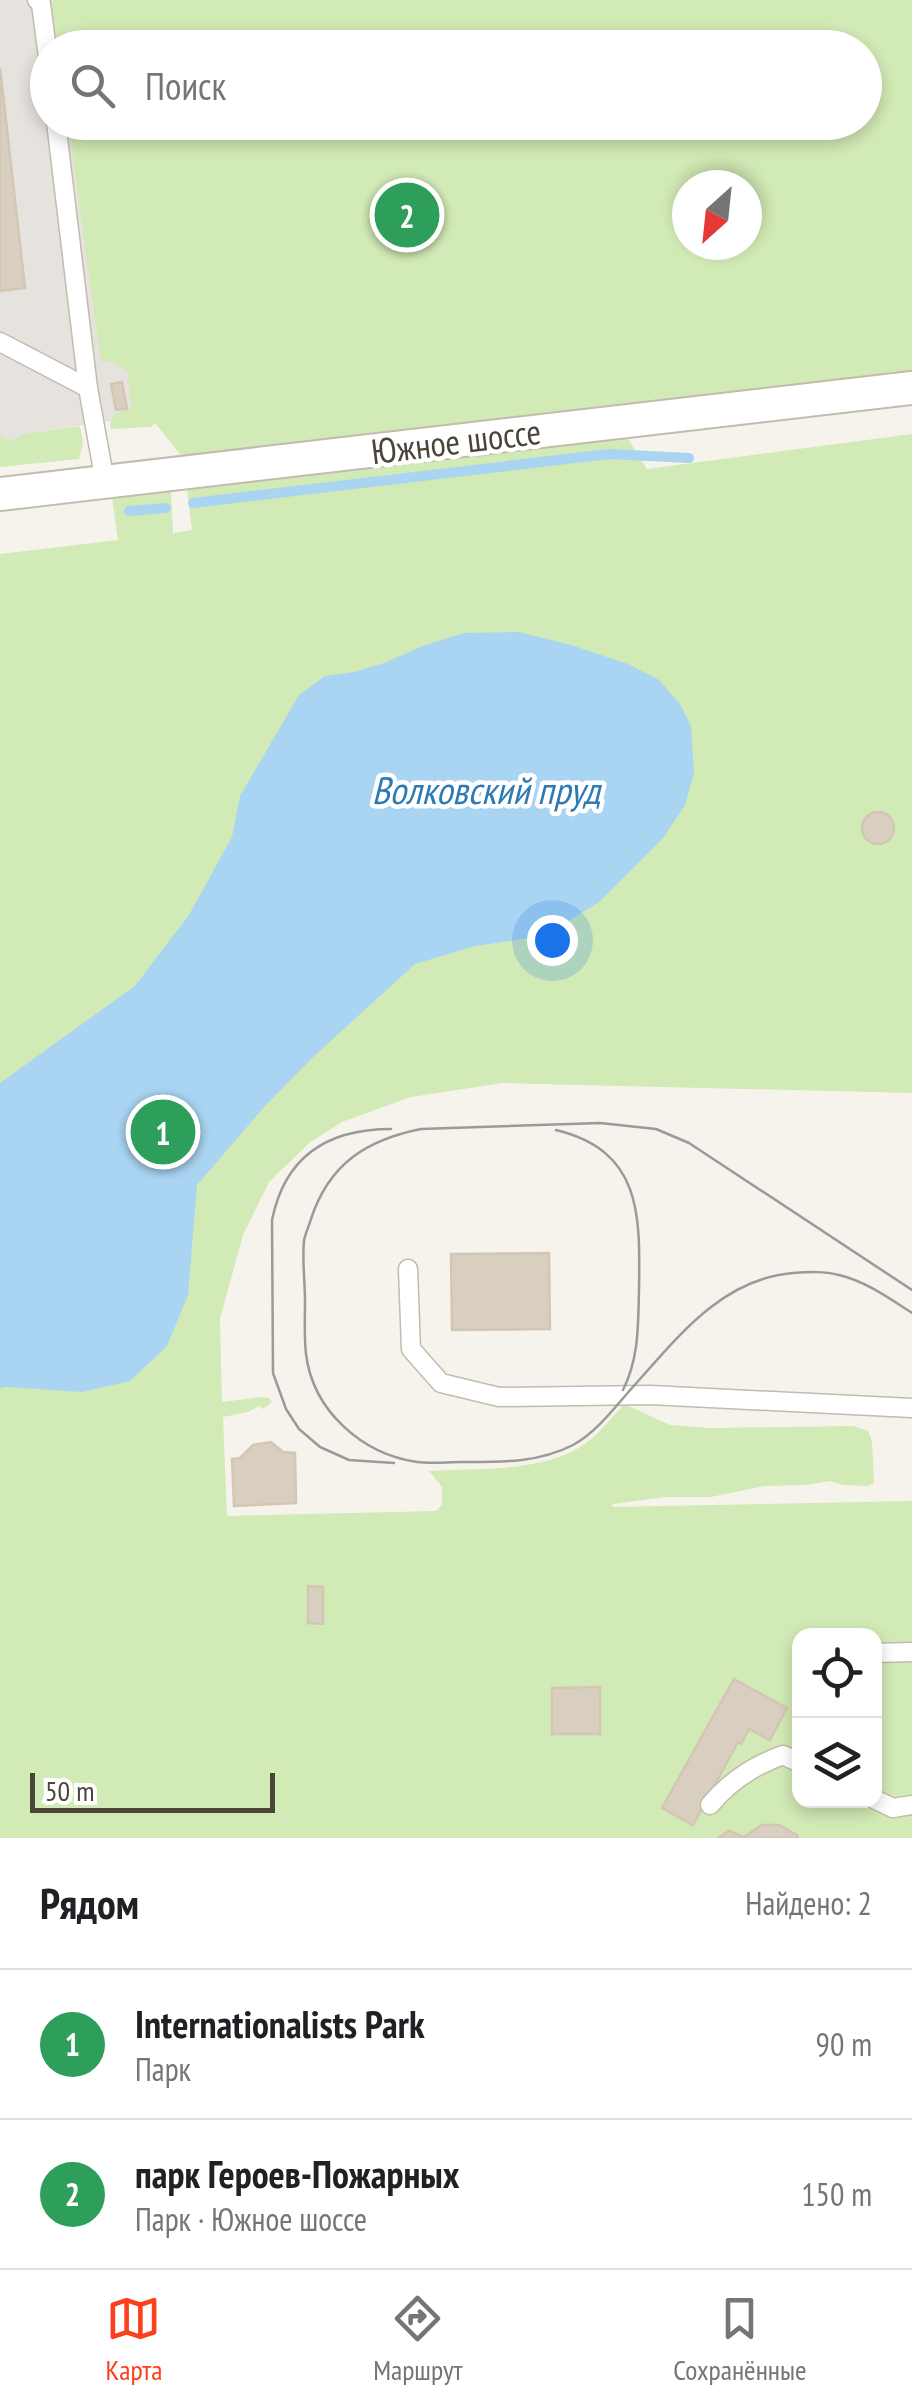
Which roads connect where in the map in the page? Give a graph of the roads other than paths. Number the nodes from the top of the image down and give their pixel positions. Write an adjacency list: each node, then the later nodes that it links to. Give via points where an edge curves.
1 (37, 0): 2 (lane)
2 (44, 30)
3 (58, 140): 5 (lane)
4 (0, 342): 5 (lane)
5 (88, 388): 7 (lane)
6 (912, 388): 7 (street, Южное шоссе)
7 (104, 482): 8 (street, Южное шоссе)
8 (0, 494)
9 (408, 1269): 10 (lane, via 410,1349 441,1383 500,1397 650,1395)
10 (912, 1408)
11 (912, 1652): 12 (lane)
12 (882, 1653)
13 (792, 1759): 15 (lane, via 783,1755 750,1770)
14 (882, 1803): 16 (lane)
15 (710, 1805)
16 (912, 1805)

